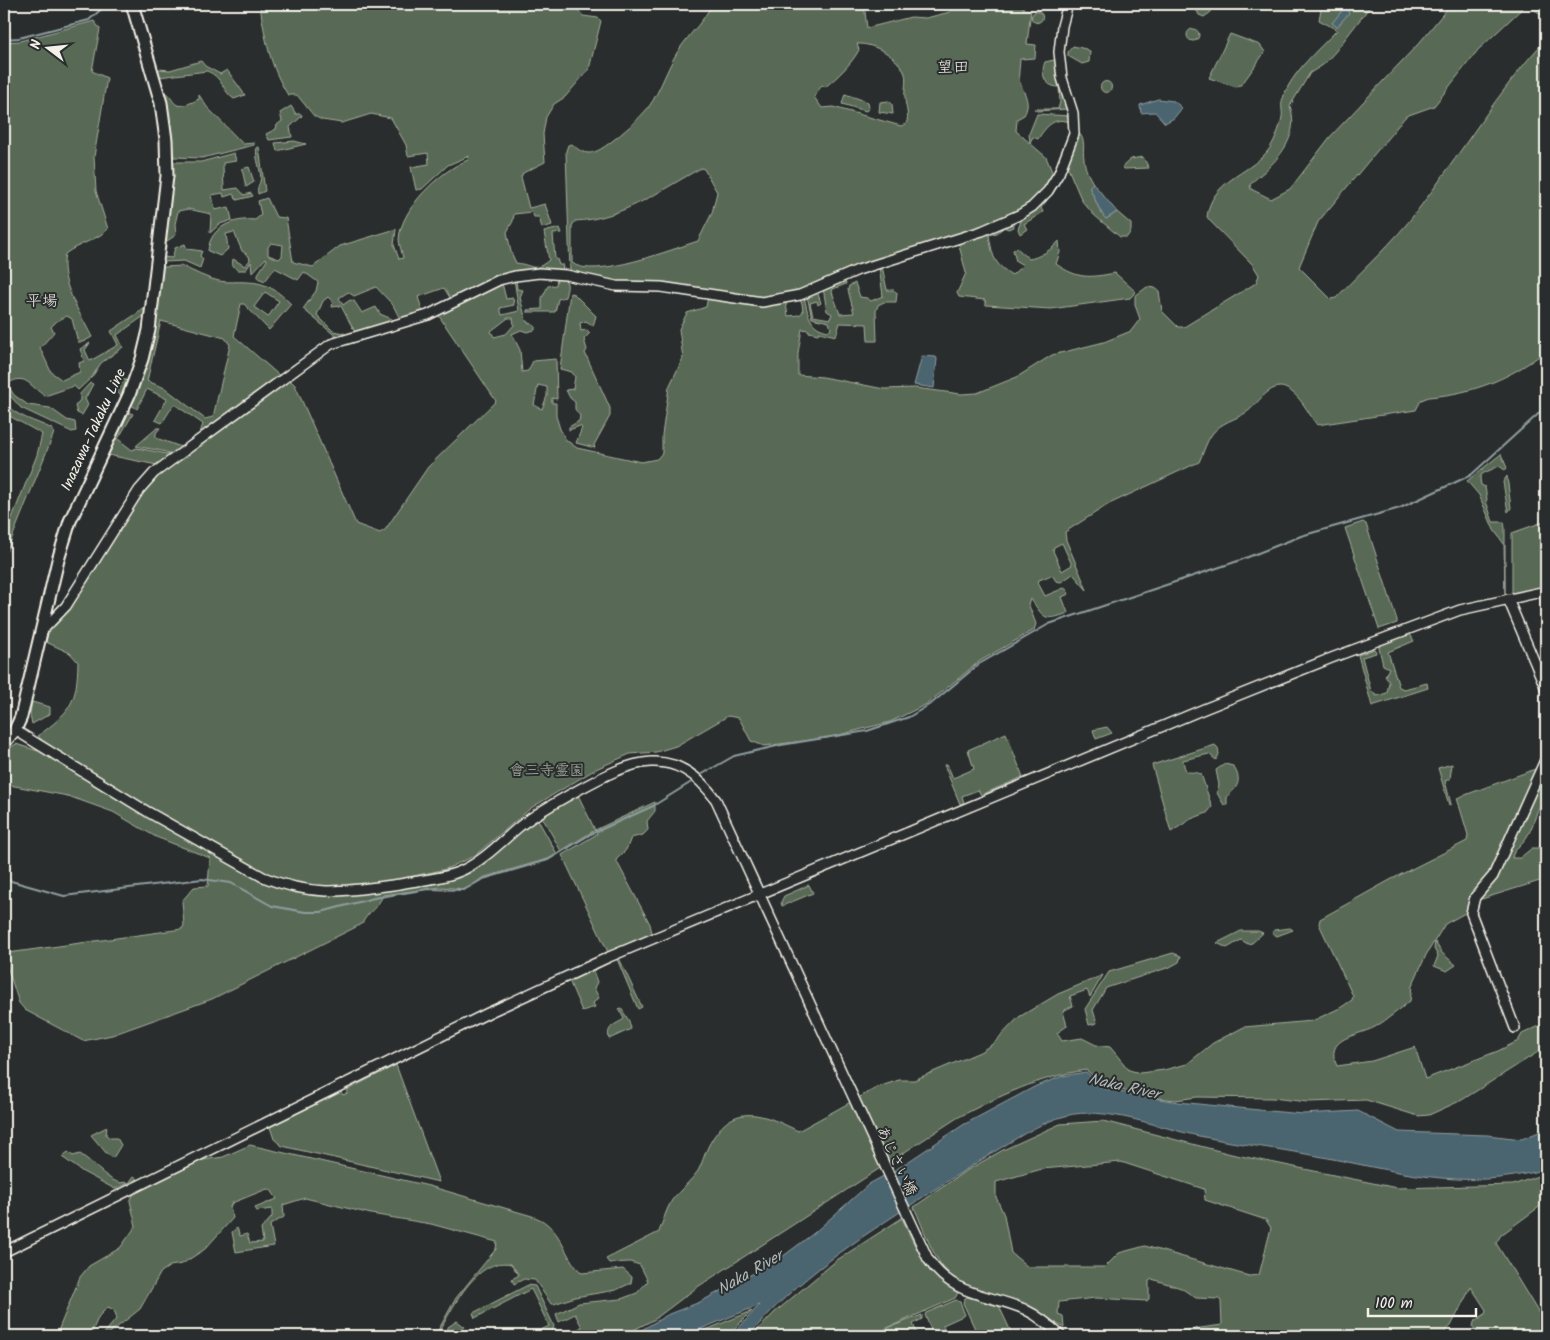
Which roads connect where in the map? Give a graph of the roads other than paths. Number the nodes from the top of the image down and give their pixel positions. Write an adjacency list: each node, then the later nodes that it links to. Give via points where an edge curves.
1 (132, 4): 5 (main road, Inazawa-Takaku Line, via 161,103 166,140 166,176 149,330 135,379 70,521)
2 (1068, 4): 5 (street, via 1059,52 1062,78 1073,113 1074,134 1059,173 1048,191 1019,216 783,299 762,302 661,287 616,286 566,275 528,273 499,280 428,315 336,342 154,473 139,490 66,606)
3 (1546, 591): 4 (street)
4 (1508, 599): 6 (street); 10 (street, via 1443,616 1236,696)
5 (41, 632): 7 (main road, Inazawa-Takaku Line, via 28,691)
6 (1546, 689)
7 (15, 730): 8 (main road, Inazawa-Takaku Line); 10 (street, あじさい橋, via 148,812 263,877 297,888 328,892 436,878 458,872 476,862 536,814 605,775 639,762 662,761 687,770 716,800)
8 (4, 742)
9 (1546, 758): 11 (street, via 1493,876 1472,905 1471,913)
10 (760, 896): 12 (street, via 609,957 531,993); 13 (street, あじさい橋, via 915,1236 934,1268 963,1290 1026,1310)
11 (1515, 1028)
12 (4, 1252)
13 (1062, 1336)

